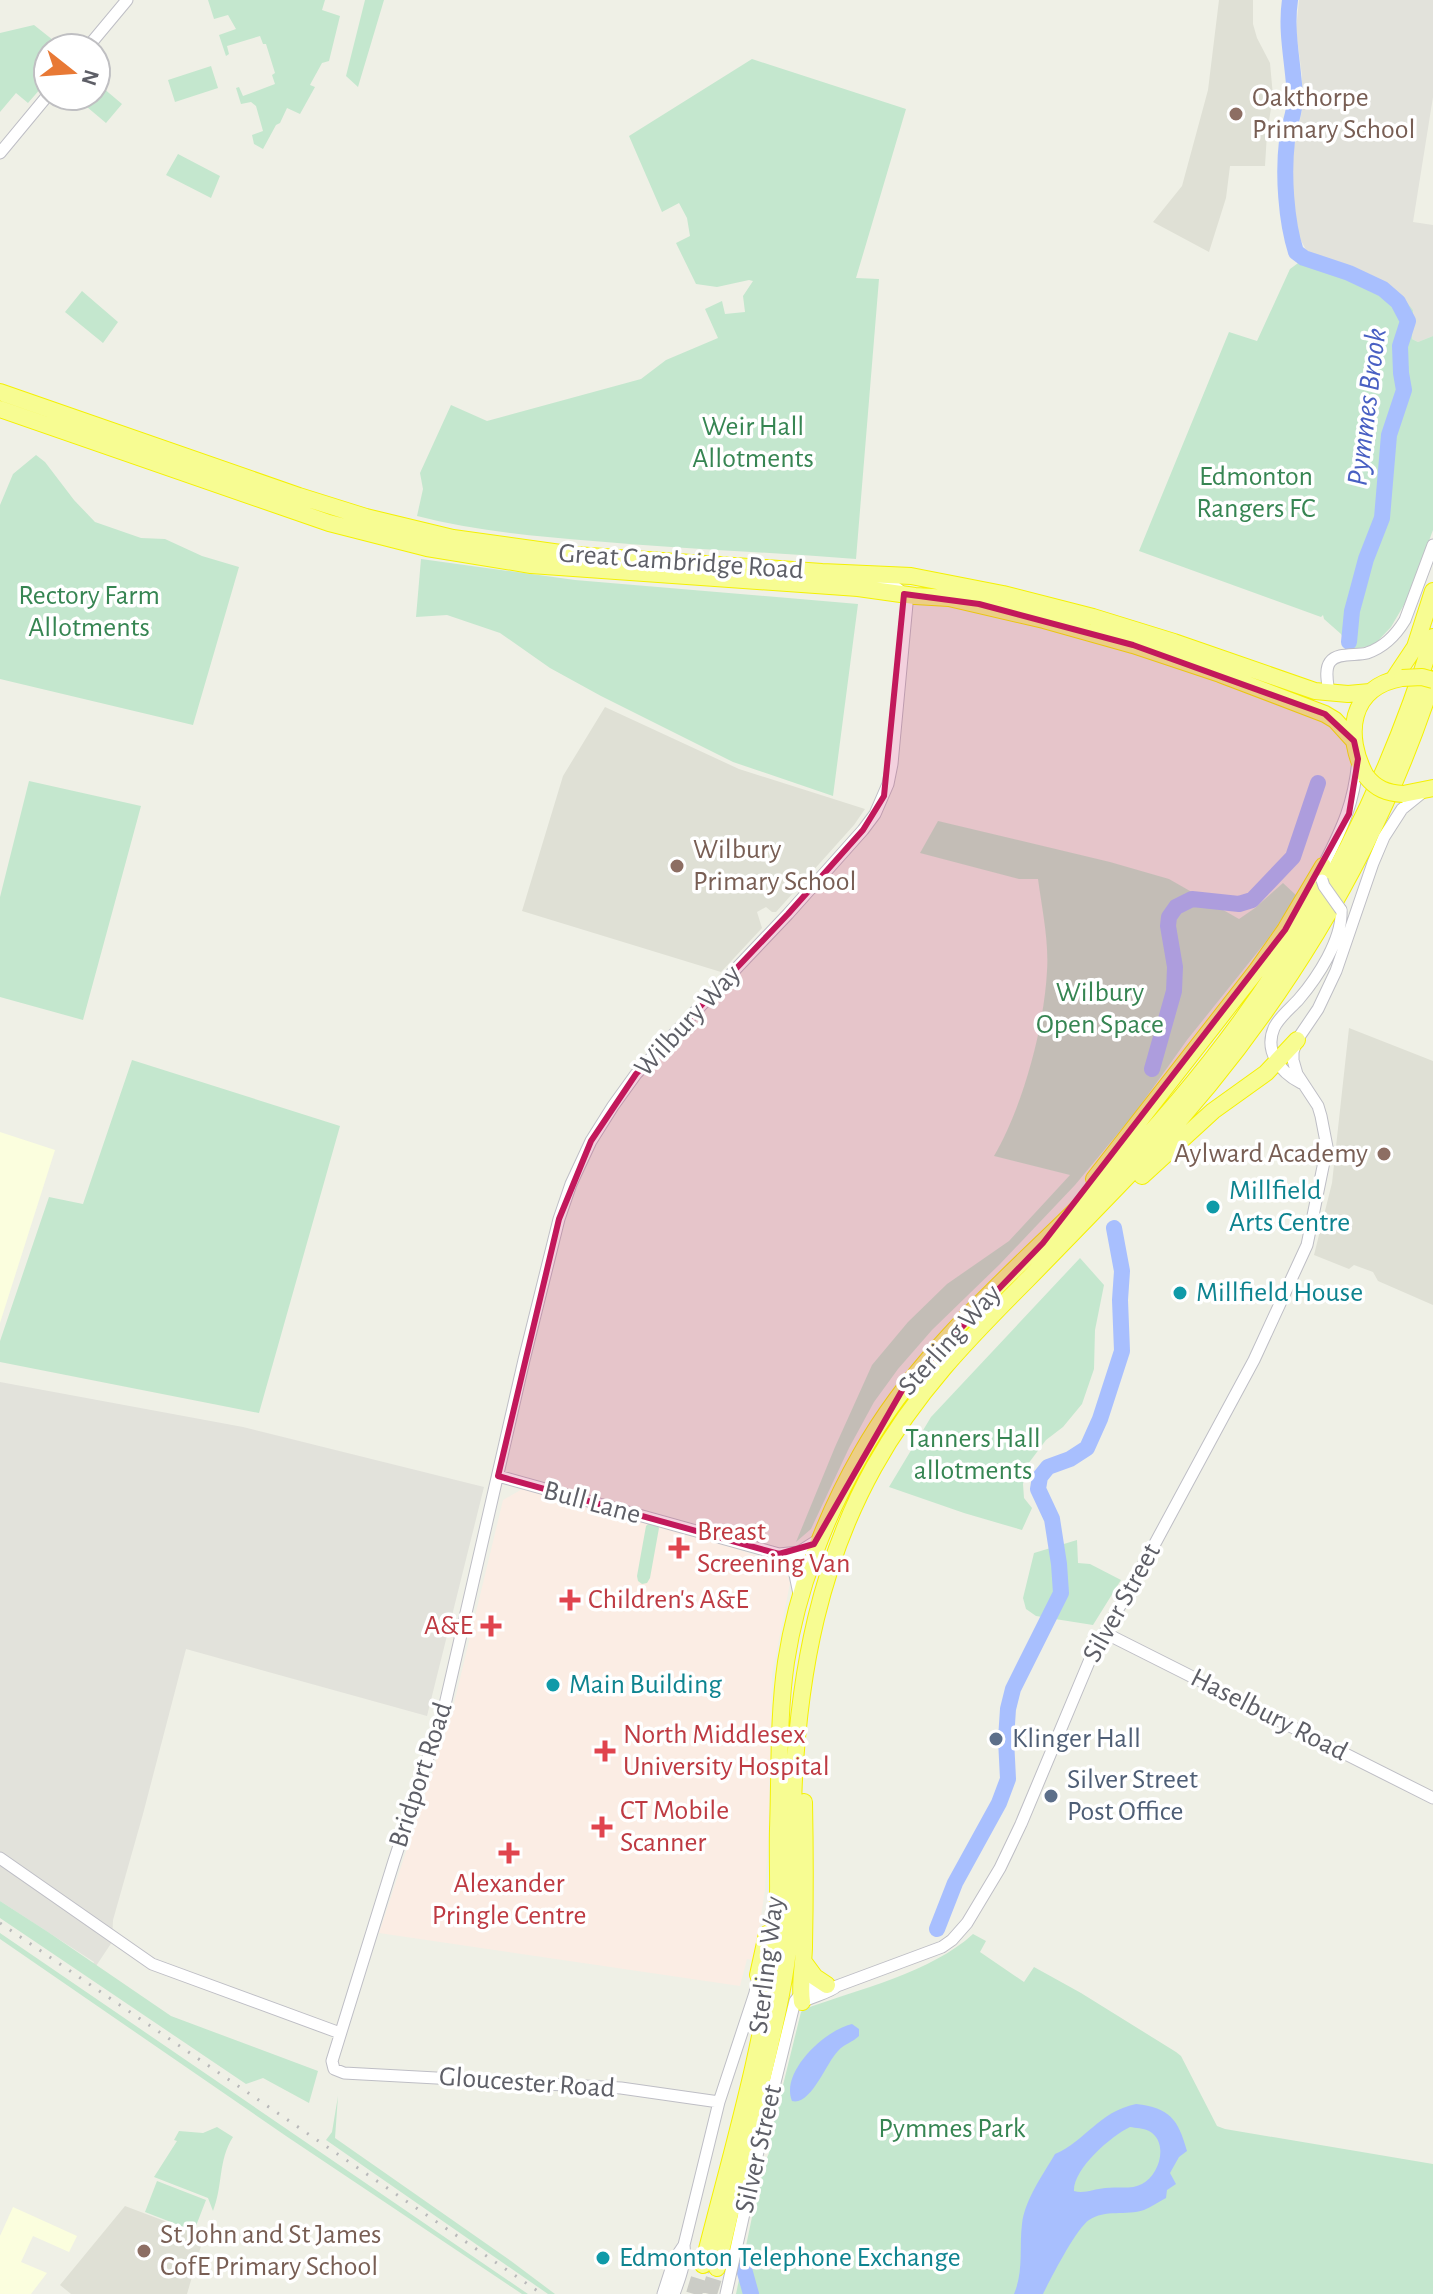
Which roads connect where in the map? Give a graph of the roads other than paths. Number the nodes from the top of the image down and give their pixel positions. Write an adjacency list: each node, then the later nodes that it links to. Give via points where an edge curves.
1 (127, 0): 2 (street)
2 (100, 32)
3 (34, 112): 4 (street)
4 (0, 153)
5 (0, 392): 8 (highway, Great Cambridge Road, via 366,517 453,538 575,555)
6 (0, 409): 11 (highway, Great Cambridge Road, via 329,523 455,554)
7 (1433, 545): 17 (street, via 1398,631 1374,650 1331,661)
8 (853, 574): 9 (highway, Great Cambridge Road); 11 (street)
9 (911, 576): 12 (highway); 17 (highway, Great Cambridge Road, via 1093,617)
10 (1433, 591): 14 (highway, via 1415,647)
11 (904, 594): 12 (highway, Great Cambridge Road); 28 (street, Wilbury Way, via 892,764 884,796 863,830 636,1074 591,1141 559,1219)
12 (949, 598): 18 (highway, Great Cambridge Road, via 1085,631 1220,674 1325,714)
13 (1432, 642): 22 (highway, via 1385,772)
14 (1397, 679): 15 (highway, bridge); 16 (highway)
15 (1433, 680): 22 (highway, via 1360,856)
16 (1370, 692): 17 (highway, Great Cambridge Road); 18 (highway, via 1356,713)
17 (1329, 693)
18 (1354, 741): 19 (highway)
19 (1358, 759): 20 (highway, bridge, via 1379,788 1403,794); 21 (street, via 1349,814)
20 (1430, 789): 23 (street, via 1408,803 1384,837 1336,971)
21 (1319, 877): 24 (street, bridge, via 1341,917 1320,970 1273,1030 1270,1048); 26 (highway, via 1257,970)
22 (1310, 930): 26 (highway, Sterling Way, via 1190,1089); 27 (highway, Sterling Way, via 1253,1028 1195,1103)
23 (1297, 1040): 24 (highway); 25 (street, via 1293,1060)
24 (1277, 1063): 25 (street); 27 (highway, via 1193,1128)
25 (1301, 1083): 32 (street, Silver Street, via 1318,1106 1327,1147 1310,1236 1218,1429)
26 (1043, 1243): 29 (highway, Sterling Way, via 953,1330 904,1387 859,1456)
27 (1031, 1276): 33 (highway, Sterling Way, via 936,1374 873,1468 825,1581)
28 (498, 1476): 30 (street, Bull Lane); 41 (street, Bridport Road, via 441,1718)
29 (822, 1536): 30 (street, via 799,1552); 31 (highway, Sterling Way)
30 (779, 1554): 31 (street, via 794,1570)
31 (799, 1603): 36 (highway, Sterling Way, via 783,1694)
32 (1105, 1633): 34 (street, Haselbury Road); 39 (street, Silver Street, via 1021,1824 967,1923 952,1940 928,1953)
33 (799, 1712): 36 (highway, Sterling Way, via 787,1957 777,2016 710,2266 764,2016 777,1934); 37 (highway)
34 (1433, 1798)
35 (0, 1858): 41 (street, via 152,1964)
36 (777, 1876): 38 (highway)
37 (804, 1962): 39 (highway, via 815,1977); 40 (highway)
38 (758, 1975): 43 (street, Sterling Way)
39 (832, 1985): 40 (street, Silver Street, via 807,1987)
40 (799, 1999): 47 (street, Silver Street)
41 (340, 2033): 42 (street, Bridport Road)
42 (334, 2069): 43 (street, Gloucester Road, via 621,2088)
43 (719, 2102): 44 (street, Sterling Way)
44 (684, 2245): 45 (street, Sterling Way); 46 (street, Sterling Way)
45 (663, 2294)
46 (674, 2294)
47 (726, 2294)

